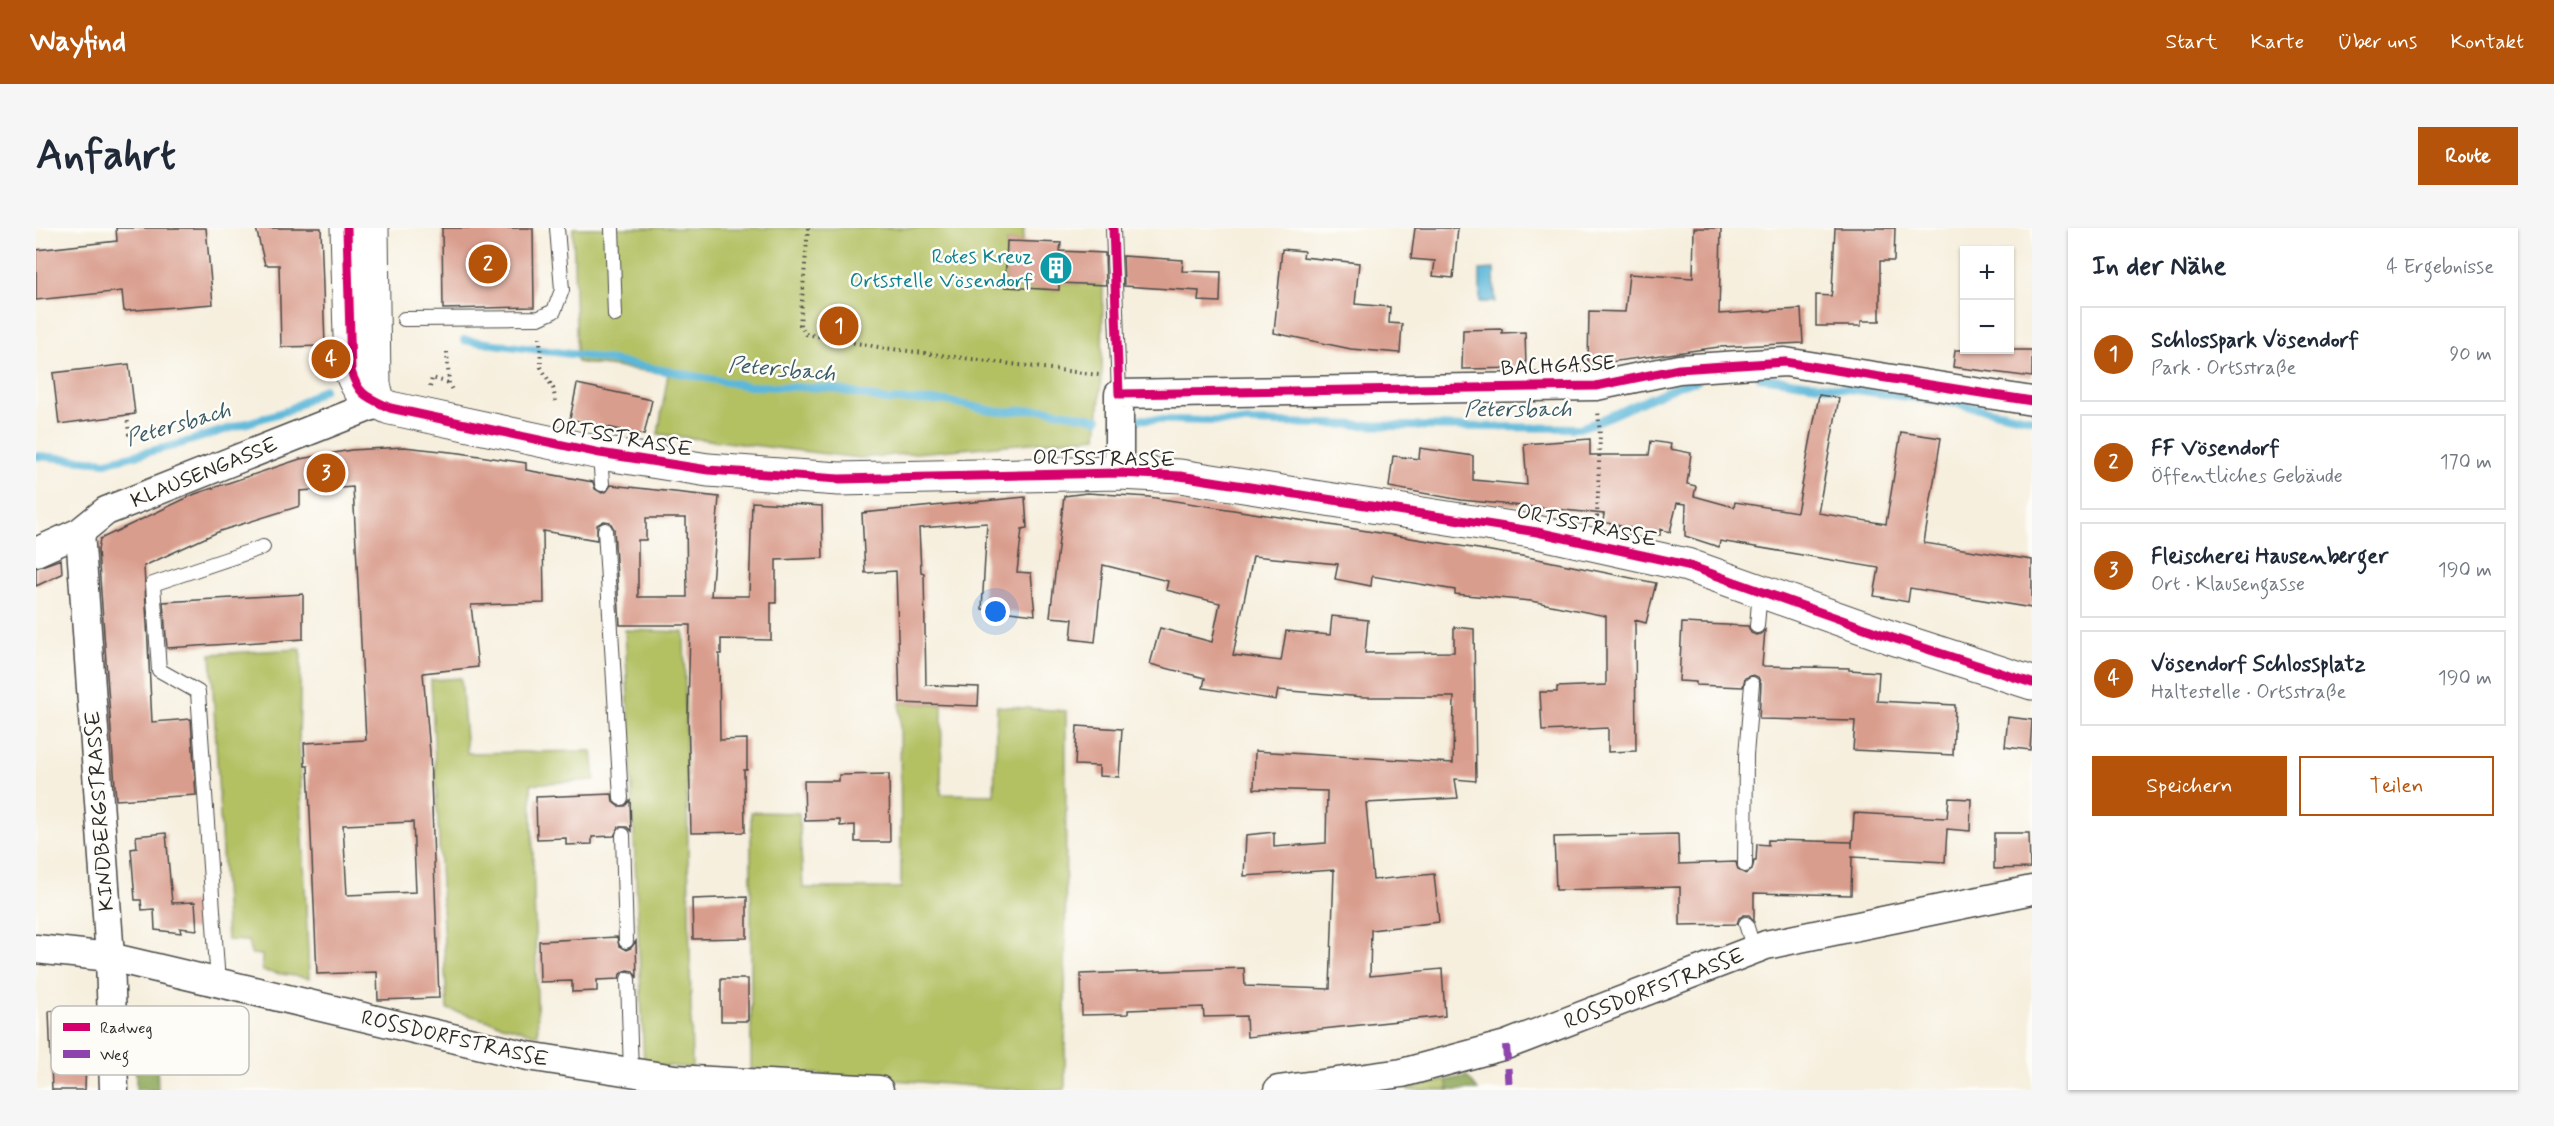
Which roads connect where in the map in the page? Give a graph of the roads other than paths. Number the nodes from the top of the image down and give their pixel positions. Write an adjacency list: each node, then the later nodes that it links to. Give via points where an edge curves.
1 (347, 228): 10 (street, ORTSSTRASSE, via 351,371 356,388)
2 (372, 228): 10 (street, via 374,385)
3 (557, 228): 7 (lane, via 562,290 554,311 539,318)
4 (612, 228): 6 (lane)
5 (1113, 228): 8 (lane)
6 (615, 315)
7 (404, 319)
8 (1118, 384): 9 (street, BACHGASSE, via 1596,386 1679,369 1785,362); 11 (street)
9 (2032, 401)
10 (379, 403): 11 (street, ORTSSTRASSE, via 601,468 839,478); 13 (street, KLAUSENGASSE, via 106,511)
11 (1119, 473): 16 (street, ORTSSTRASSE, via 1231,482 1537,532 1687,565)
12 (605, 530): 20 (lane)
13 (80, 532): 15 (street, KLAUSENGASSE); 26 (street, KINDBERGSTRASSE)
14 (263, 546): 28 (lane, via 153,584 159,670 198,692)
15 (36, 552)
16 (1760, 590): 17 (lane); 18 (street, ORTSSTRASSE)
17 (1757, 626)
18 (2032, 682)
19 (1752, 684): 22 (lane, via 1746,755)
20 (621, 798)
21 (622, 835): 24 (lane)
22 (1745, 865)
23 (2032, 890): 34 (street, ROSSDORFSTRASSE, via 1766,945 1750,937 1506,1045 1402,1073)
24 (626, 941)
25 (36, 949): 26 (street, ROSSDORFSTRASSE)
26 (110, 957): 28 (street, ROSSDORFSTRASSE); 29 (street, KINDBERGSTRASSE)
27 (628, 979): 30 (lane)
28 (218, 983): 30 (street, ROSSDORFSTRASSE, via 528,1056)
29 (111, 1006)
30 (631, 1073): 33 (street, ROSSDORFSTRASSE)
31 (114, 1075): 32 (street, KINDBERGSTRASSE)
32 (114, 1090)
33 (879, 1090)
34 (1278, 1090)

